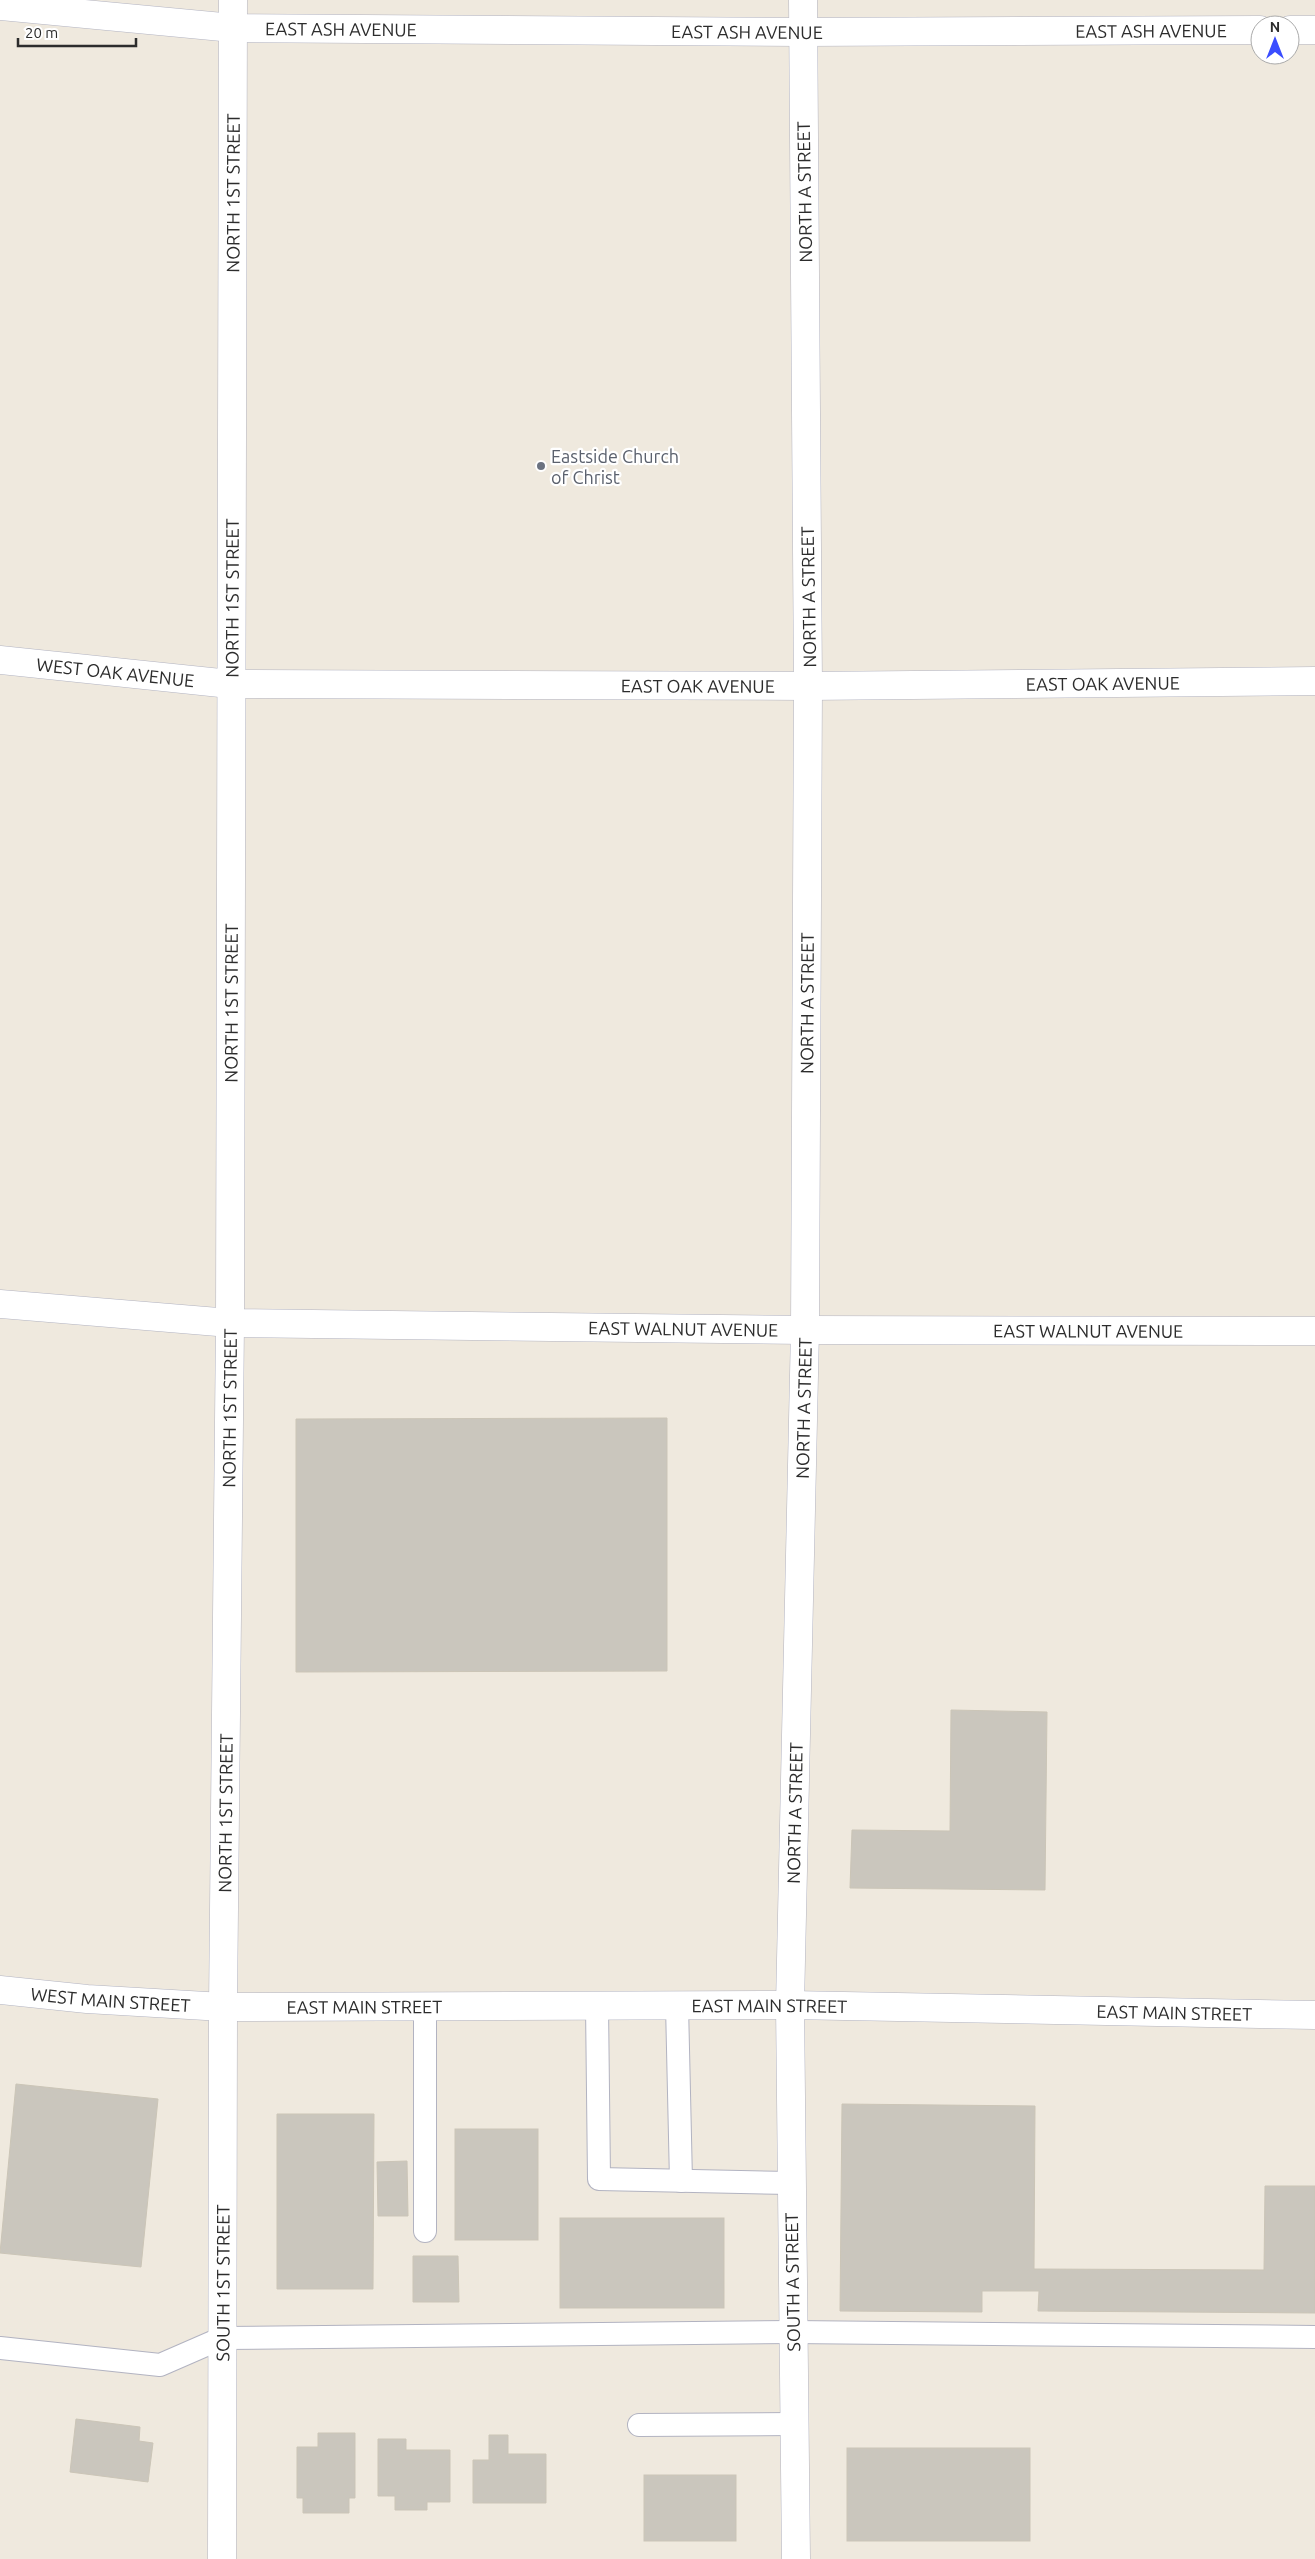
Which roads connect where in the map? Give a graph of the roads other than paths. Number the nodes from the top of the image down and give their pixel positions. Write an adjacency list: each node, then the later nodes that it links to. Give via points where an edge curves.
1 (232, 0): 4 (street, NORTH 1ST STREET)
2 (802, 0): 8 (street, NORTH A STREET)
3 (0, 6): 4 (street, EAST ASH AVENUE)
4 (232, 28): 8 (street, EAST ASH AVENUE); 11 (street, NORTH 1ST STREET)
5 (1250, 30): 8 (street, EAST ASH AVENUE)
6 (1300, 30): 7 (street)
7 (1315, 30)
8 (802, 32): 12 (street, NORTH A STREET)
9 (0, 660): 11 (street, WEST OAK AVENUE)
10 (1315, 681): 12 (street, EAST OAK AVENUE)
11 (230, 684): 12 (street, EAST OAK AVENUE); 14 (street, NORTH 1ST STREET)
12 (808, 686): 15 (street, NORTH A STREET)
13 (0, 1304): 14 (street, EAST WALNUT AVENUE)
14 (230, 1323): 15 (street, EAST WALNUT AVENUE); 22 (street, NORTH 1ST STREET)
15 (805, 1330): 16 (street, EAST WALNUT AVENUE); 20 (street, NORTH A STREET)
16 (1315, 1331)
17 (0, 1990): 22 (street, WEST MAIN STREET)
18 (597, 2005): 19 (street, EAST MAIN STREET); 21 (street, EAST MAIN STREET); 24 (lane, via 599,2179)
19 (677, 2005): 20 (street, EAST MAIN STREET); 24 (lane)
20 (790, 2005): 23 (street, EAST MAIN STREET); 25 (street, SOUTH A STREET)
21 (425, 2006): 22 (street, EAST MAIN STREET); 26 (lane)
22 (223, 2007): 29 (street, SOUTH 1ST STREET)
23 (1315, 2015)
24 (681, 2181): 25 (lane)
25 (791, 2183): 27 (street, SOUTH A STREET)
26 (425, 2231)
27 (792, 2332): 28 (lane); 29 (lane); 31 (street, SOUTH A STREET)
28 (1315, 2337)
29 (222, 2338): 30 (lane, via 160,2365); 33 (street, SOUTH 1ST STREET)
30 (0, 2348)
31 (794, 2424): 32 (lane); 34 (street, SOUTH A STREET)
32 (638, 2425)
33 (222, 2559)
34 (796, 2559)

